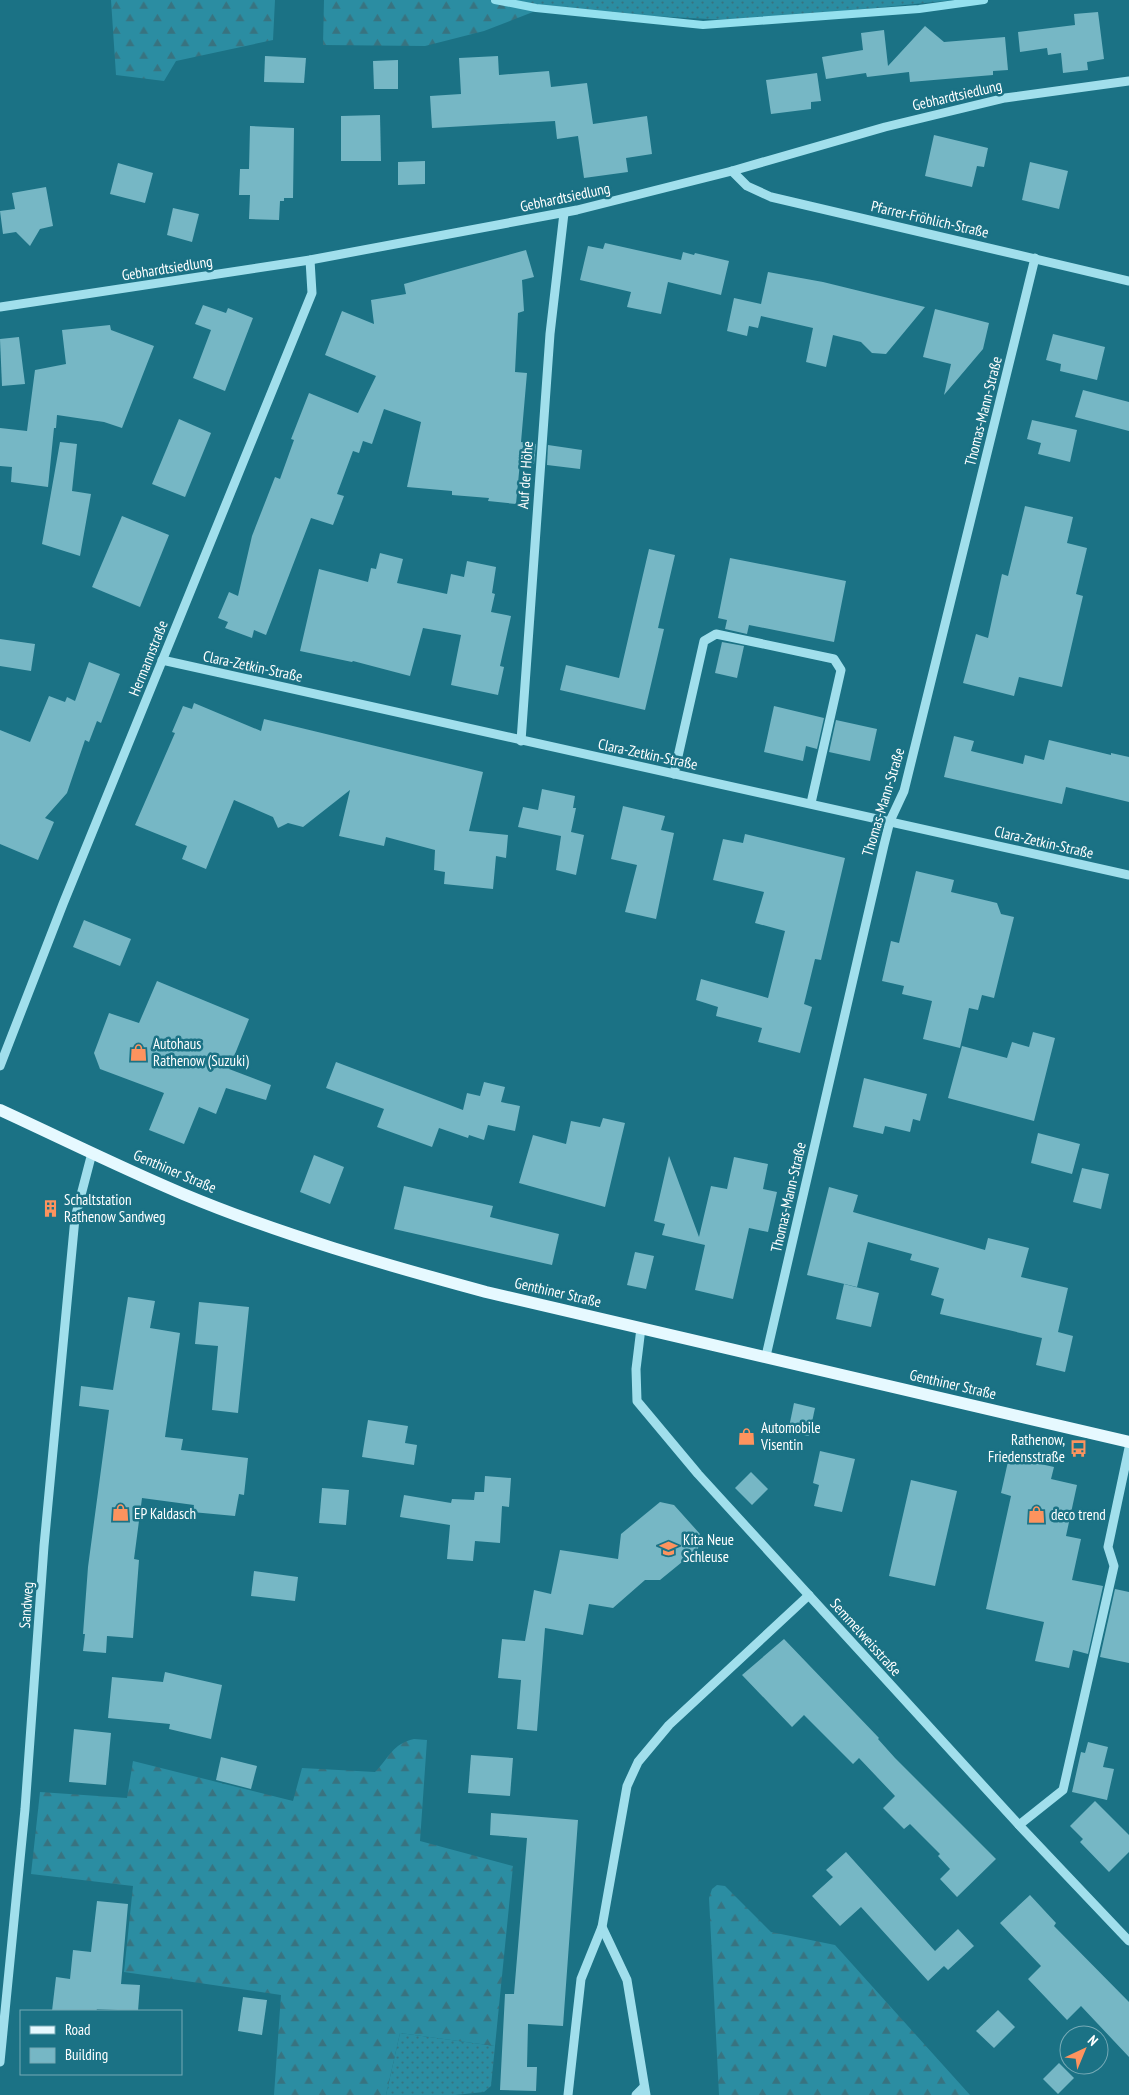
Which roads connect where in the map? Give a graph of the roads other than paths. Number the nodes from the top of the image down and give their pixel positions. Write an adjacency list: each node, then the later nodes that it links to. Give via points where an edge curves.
1 (1129, 81): 2 (street, Gebhardtsiedlung, via 1005,98 884,127)
2 (732, 171): 3 (street, Gebhardtsiedlung); 4 (street, Pfarrer-Fröhlich-Straße, via 748,186 771,197)
3 (564, 212): 5 (street, Gebhardtsiedlung); 9 (street, Auf der Höhe, via 550,334)
4 (1035, 258): 6 (street, Pfarrer-Fröhlich-Straße); 12 (street, Thomas-Mann-Straße, via 904,791)
5 (310, 260): 7 (street, Gebhardtsiedlung); 8 (street, Hermannstraße, via 312,293)
6 (1129, 281)
7 (0, 307)
8 (162, 660): 9 (street, Clara-Zetkin-Straße); 14 (street, Hermannstraße)
9 (521, 740): 10 (street, Clara-Zetkin-Straße)
10 (674, 774): 11 (street, Clara-Zetkin-Straße); 11 (street, via 704,641 716,634 834,659 841,670)
11 (812, 803): 12 (street, Clara-Zetkin-Straße)
12 (890, 821): 13 (street, Clara-Zetkin-Straße); 18 (street, Thomas-Mann-Straße)
13 (1129, 875)
14 (0, 1066)
15 (0, 1110): 16 (main road, Genthiner Straße)
16 (92, 1153): 17 (main road, Genthiner Straße, via 184,1194 345,1252 486,1292); 25 (street, Sandweg, via 75,1218 44,1546 25,1809)
17 (641, 1328): 18 (main road, Genthiner Straße); 21 (street, Semmelweisstraße, via 636,1369 637,1401 698,1474)
18 (766, 1356): 19 (main road, Genthiner Straße)
19 (1129, 1442)
20 (1129, 1448): 22 (street, via 1108,1547 1114,1566 1062,1790)
21 (809, 1594): 22 (street, Semmelweisstraße); 23 (street, via 670,1725 638,1762 627,1786)
22 (1019, 1825): 24 (street, Semmelweisstraße)
23 (602, 1928): 26 (street, via 627,1980); 27 (street, via 581,1979)
24 (1129, 1942)
25 (0, 2062)
26 (645, 2091): 28 (street)
27 (568, 2095)
28 (636, 2095)

